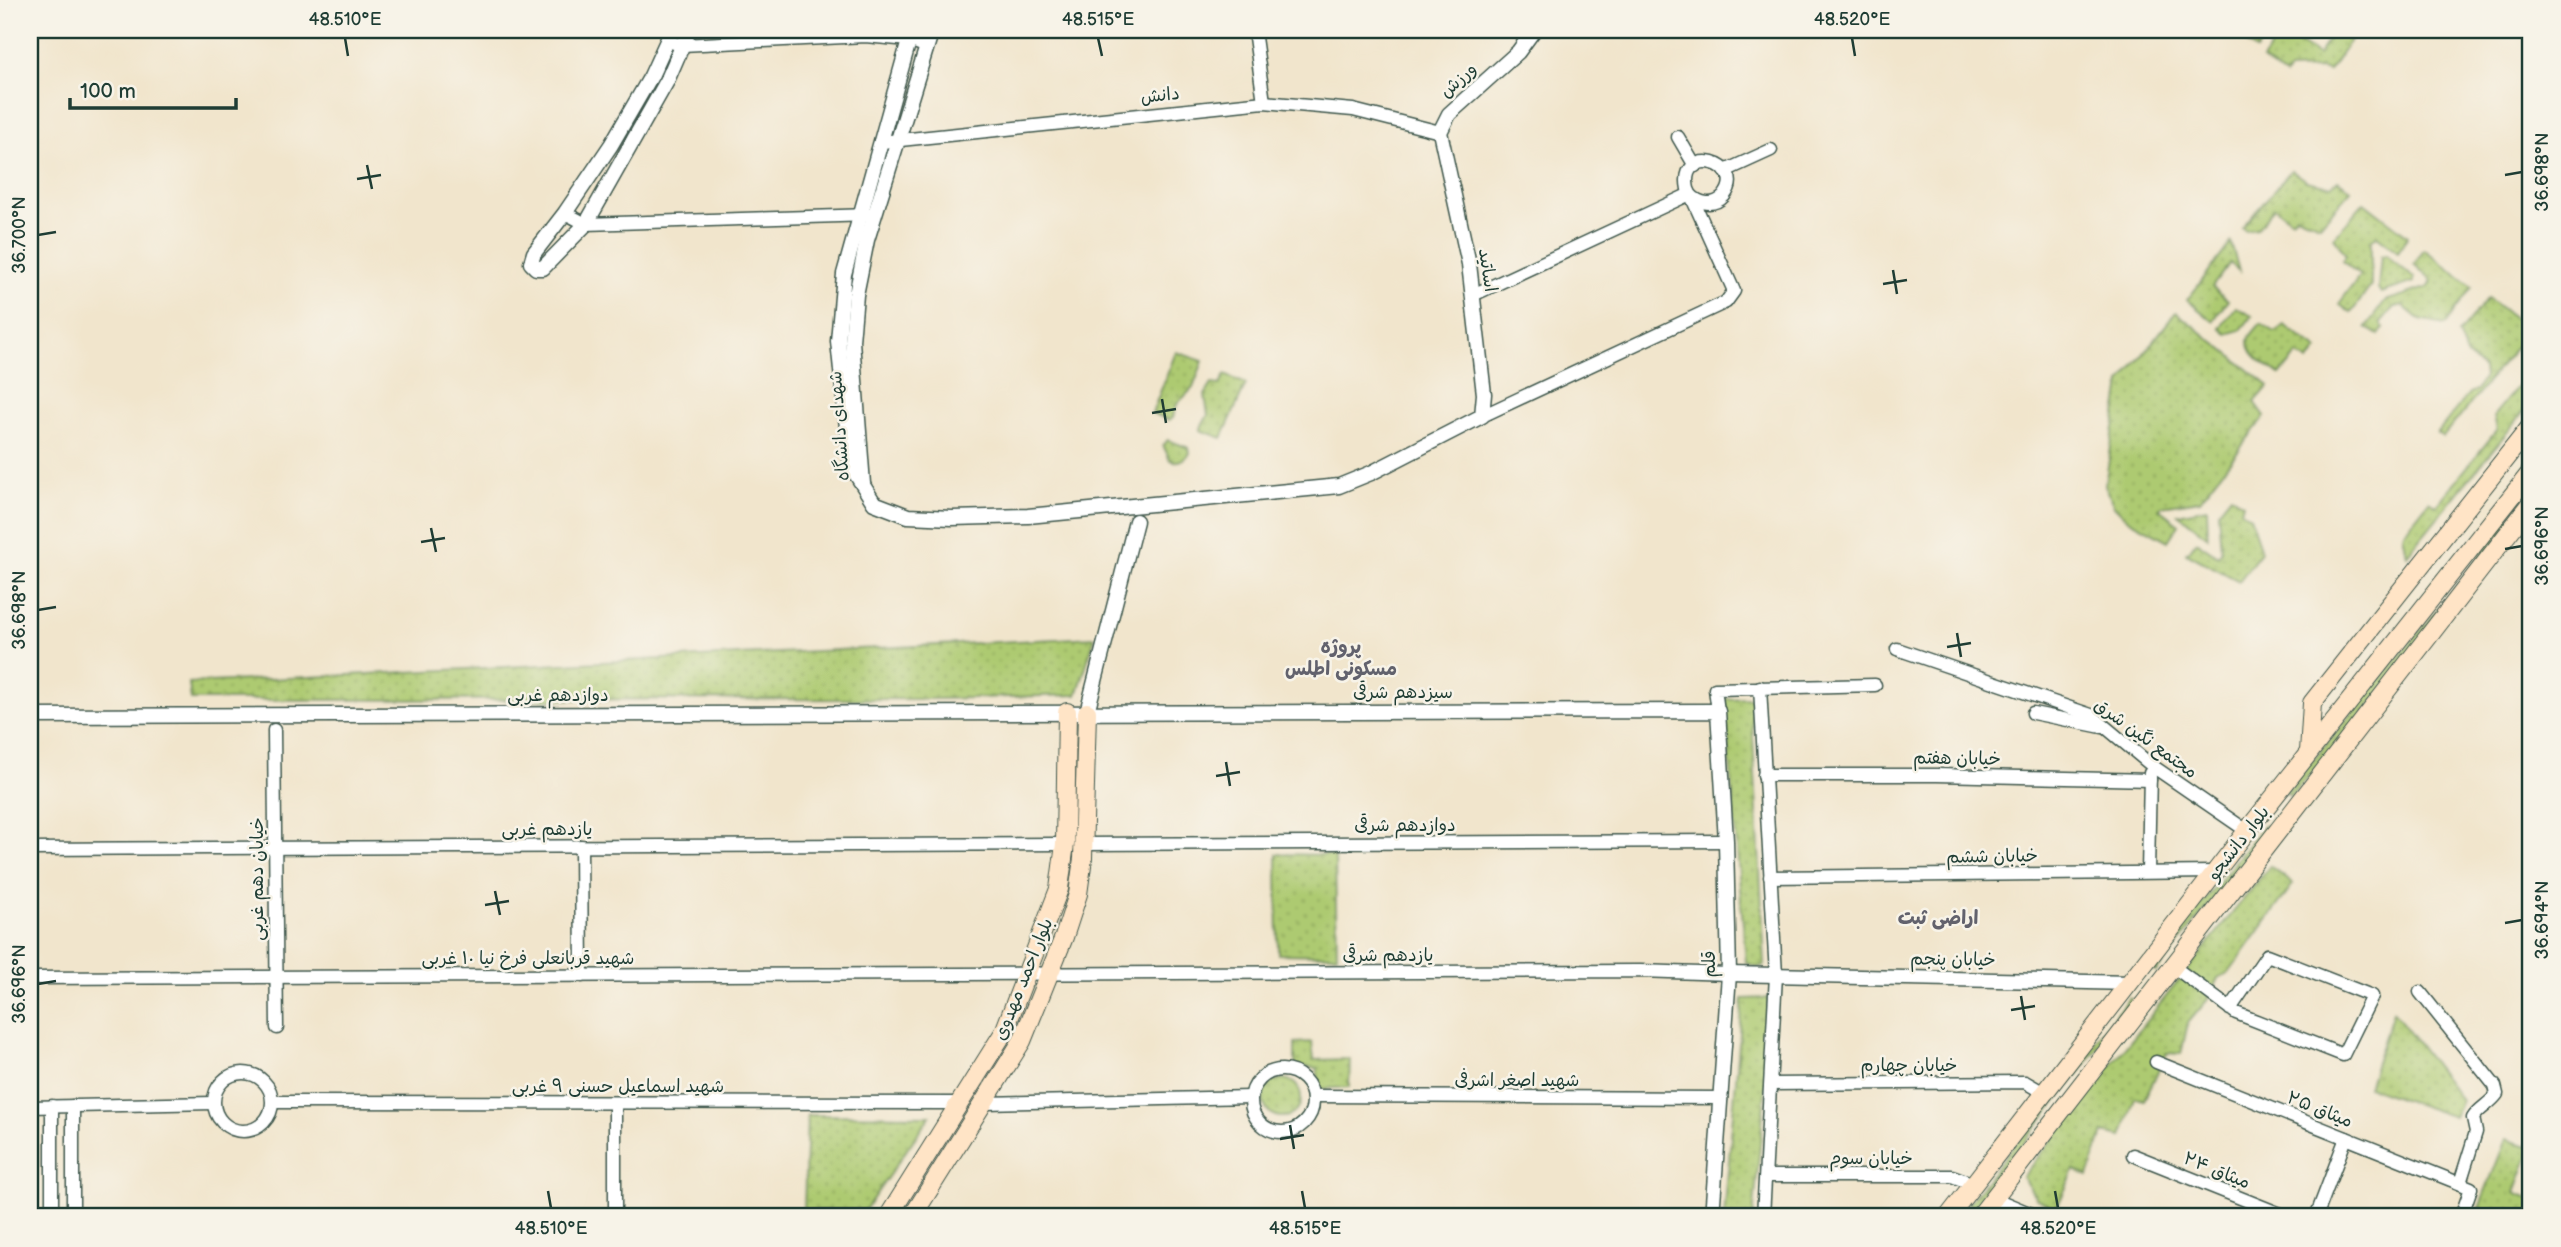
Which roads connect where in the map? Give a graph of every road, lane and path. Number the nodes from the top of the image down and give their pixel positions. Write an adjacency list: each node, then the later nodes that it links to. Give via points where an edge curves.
1 (688, 30): 6 (street)
2 (932, 30): 7 (street, شهدای دانشگاه)
3 (1254, 30): 8 (street)
4 (1534, 30): 9 (street, ورزش, via 1518,52 1449,114)
5 (911, 35): 6 (street); 7 (street); 11 (street, شهدای دانشگاه)
6 (674, 38): 13 (street); 15 (street, via 667,81)
7 (927, 47): 12 (street, شهدای دانشگاه)
8 (1264, 102): 9 (street, دانش, via 1353,110); 12 (street, دانش)
9 (1440, 132): 22 (street, اساتید)
10 (1678, 137): 16 (street)
11 (881, 142): 12 (street, دانش); 20 (street, شهدای دانشگاه)
12 (899, 142): 20 (street, شهدای دانشگاه)
13 (611, 145): 15 (street); 19 (street)
14 (1771, 150): 17 (street)
15 (625, 154): 21 (street)
16 (1695, 166): 17 (street, via 1711,162); 18 (street, via 1687,179)
17 (1725, 171): 18 (street, via 1727,189 1719,200 1701,202)
18 (1690, 194): 22 (street); 23 (street, via 1734,291 1726,302)
19 (565, 213): 21 (street); 21 (street, via 534,253 531,263 536,268 543,268)
20 (868, 215): 21 (street); 23 (street, شهدای دانشگاه, via 852,341 863,489 874,503 908,516 1028,516 1339,486)
21 (586, 224)
22 (1473, 295): 23 (street, اساتید, via 1484,394)
23 (1482, 416)
24 (2531, 426): 38 (main road, via 2312,703)
25 (2531, 472): 38 (main road, بلوار دانشجو)
26 (2531, 504): 43 (main road, بلوار دانشجو)
27 (1136, 521): 33 (street)
28 (1897, 649): 36 (street, مجتمع نگین شرق, via 2091,715)
29 (1875, 685): 30 (street)
30 (1759, 687): 31 (street, via 1716,689); 40 (street)
31 (1718, 711): 33 (street, سیزدهم شرقی); 45 (street, قلم)
32 (1067, 712): 33 (street, دوازدهم غربی); 35 (street, دوازدهم غربی); 46 (main road, بلوار احمد مهدوی)
33 (1087, 712): 47 (main road, بلوار احمد مهدوی)
34 (2033, 713): 36 (street)
35 (30, 716)
36 (2106, 728): 39 (street, مجتمع نگین شرق)
37 (274, 730): 49 (street, خیابان دهم غربی)
38 (2309, 753): 42 (main road, بلوار دانشجو)
39 (2151, 765): 41 (street); 44 (street, مجتمع نگین شرق)
40 (1764, 775): 41 (street, خیابان هفتم); 53 (street)
41 (2150, 780): 51 (street)
42 (2272, 799): 43 (main road); 44 (main road, بلوار دانشجو)
43 (2292, 814): 54 (main road, بلوار دانشجو)
44 (2247, 831): 52 (main road, بلوار دانشجو)
45 (1726, 841): 47 (street, دوازدهم شرقی); 57 (street, قلم)
46 (1065, 844): 48 (street, یازدهم غربی); 55 (main road, بلوار احمد مهدوی, via 1059,889)
47 (1084, 844): 56 (main road, بلوار احمد مهدوی, via 1078,894)
48 (581, 846): 49 (street, یازدهم غربی); 59 (street)
49 (274, 848): 50 (street, یازدهم غربی); 60 (street, خیابان دهم غربی)
50 (30, 849)
51 (2148, 872): 52 (street, خیابان ششم); 53 (street, خیابان ششم)
52 (2215, 872): 62 (main road, بلوار دانشجو)
53 (1770, 877): 58 (street)
54 (2174, 967): 64 (main road, بلوار دانشجو); 65 (street)
55 (1026, 974): 56 (street, یازدهم شرقی); 59 (street, شهید قربانعلی فرخ نیا ۱۰ غربی); 75 (main road, بلوار احمد مهدوی, via 1004,1032)
56 (1048, 974): 57 (street, یازدهم شرقی, via 1640,971); 76 (main road, بلوار احمد مهدوی, via 1023,1041)
57 (1729, 975): 58 (street, خیابان پنجم); 72 (street, قلم)
58 (1776, 975): 62 (street, خیابان پنجم); 68 (street)
59 (582, 976): 60 (street, شهید قربانعلی فرخ نیا ۱۰ غربی)
60 (275, 977): 61 (street, شهید قربانعلی فرخ نیا ۱۰ غربی); 66 (street, خیابان دهم غربی)
61 (30, 978)
62 (2130, 983): 64 (main road); 69 (main road, بلوار دانشجو)
63 (2420, 992): 85 (street, via 2497,1094 2473,1118 2476,1132)
64 (2151, 996): 86 (main road, بلوار دانشجو)
65 (2230, 1009): 65 (street, via 2343,1055 2372,996 2267,955)
66 (276, 1028)
67 (2157, 1062): 81 (street, میثاق ۲۵)
68 (1772, 1084): 69 (street, خیابان چهارم, via 2025,1082); 83 (street)
69 (2044, 1093): 84 (main road, بلوار دانشجو)
70 (1314, 1096): 71 (street, via 1301,1075 1286,1069 1263,1076); 71 (street, via 1308,1119 1295,1129 1279,1132 1258,1120); 72 (street, شهید اصغر اشرفی)
71 (1251, 1097): 76 (street)
72 (1720, 1098): 92 (street, قلم)
73 (274, 1102): 74 (street, via 268,1120 253,1130 234,1130 219,1120); 74 (street, via 268,1084 253,1073 234,1073 219,1085); 77 (street, شهید اسماعیل حسنی ۹ غربی)
74 (214, 1103): 78 (street)
75 (962, 1103): 77 (street, شهید اسماعیل حسنی ۹ غربی); 90 (main road, بلوار احمد مهدوی)
76 (986, 1103): 91 (main road, بلوار احمد مهدوی)
77 (615, 1104): 89 (street)
78 (73, 1106): 80 (street); 88 (street)
79 (30, 1107): 80 (street)
80 (52, 1107): 87 (street)
81 (2346, 1138): 85 (street, میثاق ۲۵); 98 (street)
82 (2133, 1155): 97 (street, میثاق ۲۴)
83 (1767, 1176): 84 (street, خیابان سوم, via 1952,1176); 93 (street)
84 (1974, 1184): 94 (main road, بلوار دانشجو)
85 (2466, 1185): 99 (street)
86 (1993, 1199): 95 (main road, بلوار دانشجو); 96 (street)
87 (52, 1217)
88 (73, 1217)
89 (615, 1217)
90 (888, 1217)
91 (912, 1217)
92 (1712, 1217)
93 (1763, 1217)
94 (1948, 1217)
95 (1979, 1217)
96 (2036, 1217)
97 (2288, 1217)
98 (2316, 1217)
99 (2461, 1217)

